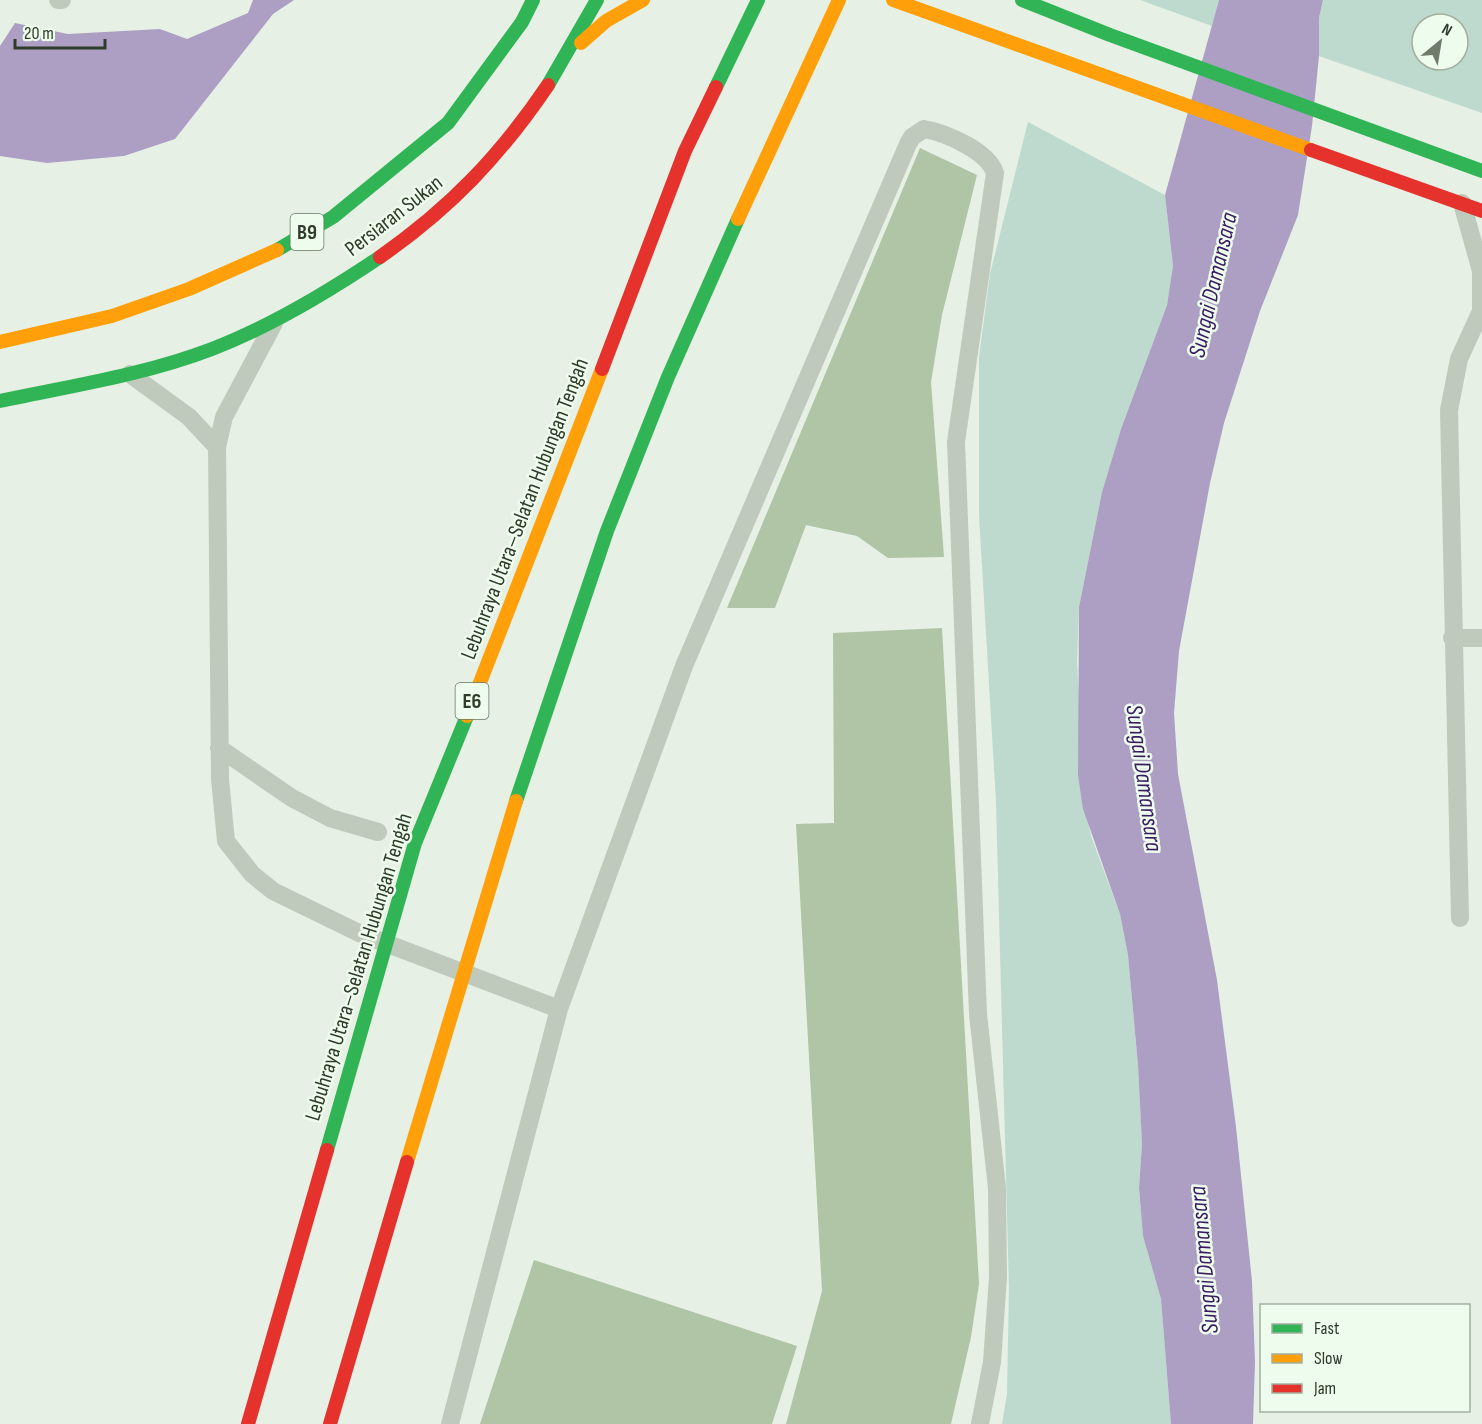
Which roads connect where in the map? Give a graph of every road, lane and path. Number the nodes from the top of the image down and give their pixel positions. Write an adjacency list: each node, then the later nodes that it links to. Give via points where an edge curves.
1 (533, 0): 14 (main road, Persiaran Sukan / B9, via 522,22 448,123 333,217 270,254 189,289 112,316)
2 (597, 0): 8 (main road, Persiaran Sukan)
3 (643, 0): 8 (main road, via 606,21)
4 (758, 0): 24 (main road, Lebuhraya Utara–Selatan Hubungan Tengah / E6, bridge, via 685,151 517,591 415,843)
5 (838, 0): 25 (main road, bridge, via 644,436 579,607 491,883)
6 (892, 0): 10 (main road)
7 (1022, 0): 9 (main road)
8 (572, 51): 13 (main road, Persiaran Sukan, via 496,154 442,210 360,271)
9 (1482, 171)
10 (1462, 203): 11 (main road); 12 (lane, via 1481,271)
11 (1482, 211)
12 (1482, 311): 18 (lane, via 1459,359 1449,410)
13 (275, 321): 15 (main road, Persiaran Sukan, via 212,350); 17 (lane, via 224,417)
14 (0, 342)
15 (130, 374): 16 (main road, Persiaran Sukan); 17 (lane, via 189,417)
16 (0, 401)
17 (217, 447): 20 (lane)
18 (1452, 638): 19 (lane); 22 (lane)
19 (1482, 638)
20 (219, 748): 21 (lane, via 292,798 330,818); 23 (lane, via 226,841 252,874 273,891 359,933)
21 (378, 832)
22 (1460, 918)
23 (558, 1009): 26 (lane); 27 (lane, via 684,666 908,144 924,129 980,152 993,165 995,183 956,442 978,1014 997,1188 998,1277 992,1362)
24 (248, 1424)
25 (330, 1424)
26 (450, 1424)
27 (980, 1424)

